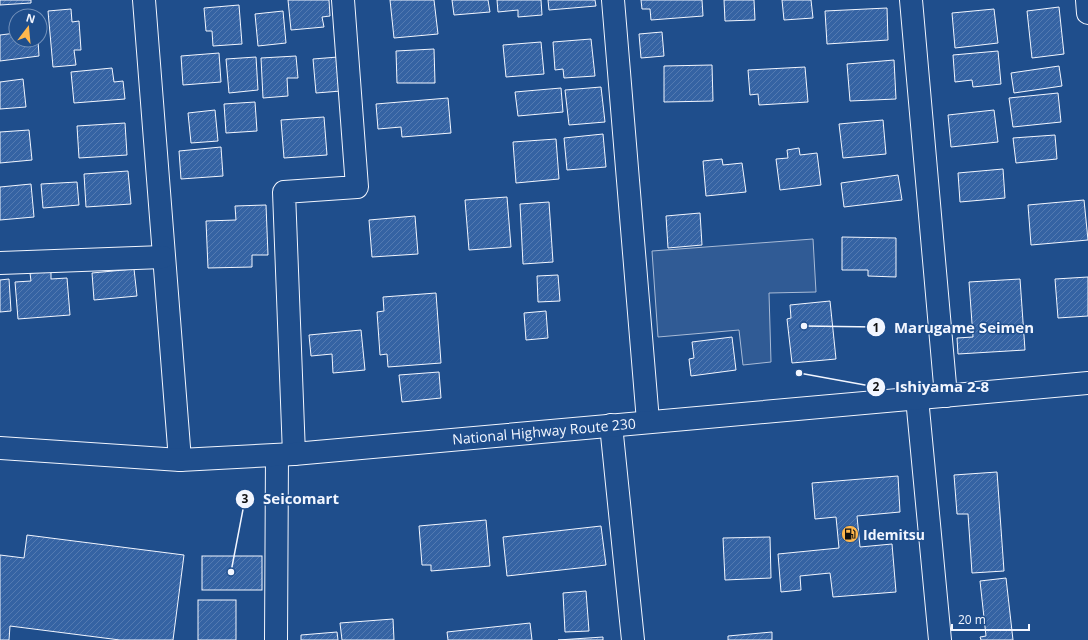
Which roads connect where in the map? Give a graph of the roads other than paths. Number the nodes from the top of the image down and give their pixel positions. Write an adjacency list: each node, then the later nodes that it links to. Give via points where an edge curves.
1 (144, 0): 7 (main road)
2 (343, 0): 15 (main road, via 358,187 284,192)
3 (613, 0): 12 (main road)
4 (911, 0): 10 (main road)
5 (1087, 0): 6 (main road)
6 (1088, 13)
7 (163, 257): 8 (main road); 16 (main road)
8 (0, 263)
9 (1088, 383): 10 (main road, National Highway Route 230)
10 (946, 396): 11 (main road, National Highway Route 230)
11 (917, 398): 12 (main road, National Highway Route 230); 19 (main road)
12 (648, 421): 13 (main road, National Highway Route 230)
13 (611, 424): 15 (main road, National Highway Route 230); 18 (main road)
14 (0, 448): 16 (main road, National Highway Route 230)
15 (286, 454): 16 (main road, National Highway Route 230); 17 (main road)
16 (180, 460)
17 (276, 640)
18 (633, 640)
19 (940, 640)

